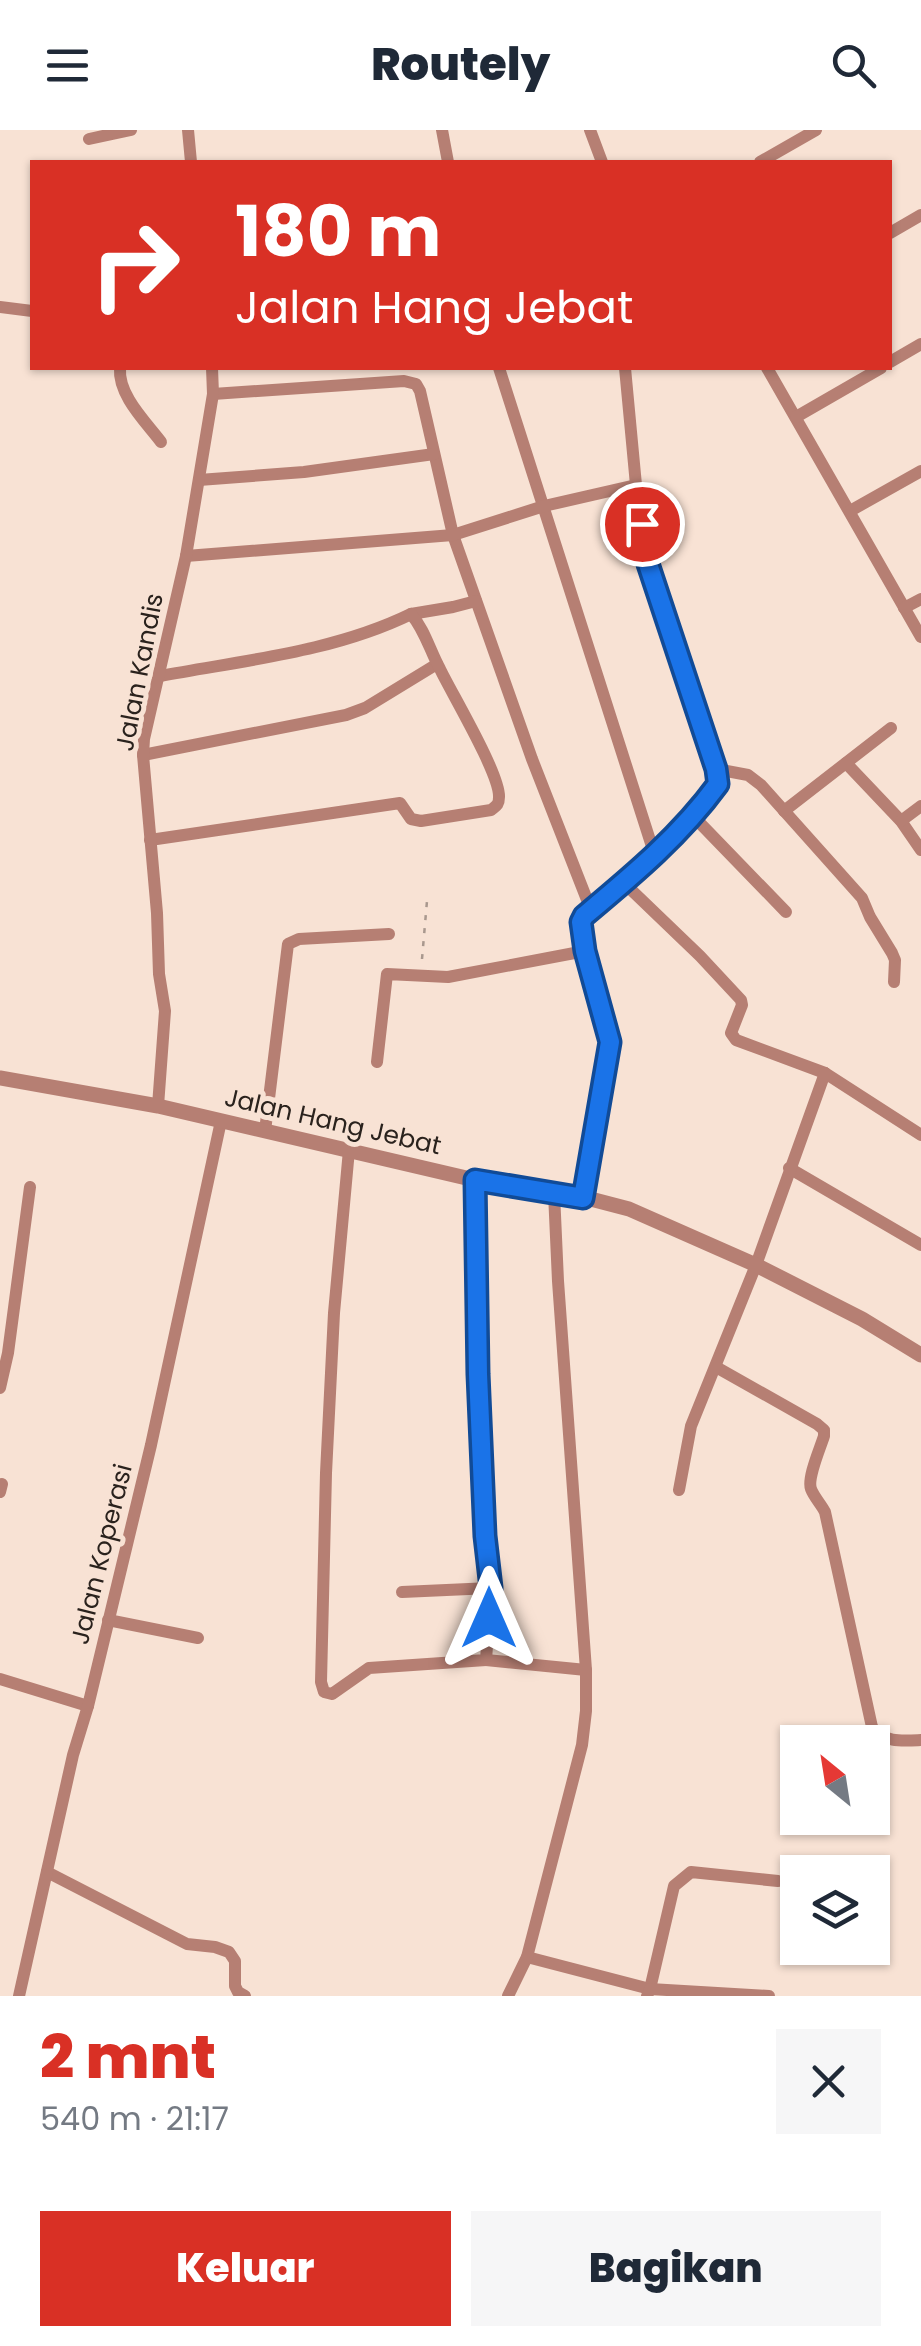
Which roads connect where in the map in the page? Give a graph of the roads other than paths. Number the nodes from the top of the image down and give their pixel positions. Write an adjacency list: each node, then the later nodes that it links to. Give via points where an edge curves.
1 (131, 130): 6 (street)
2 (188, 130): 7 (street)
3 (442, 130): 8 (street)
4 (590, 130): 9 (street)
5 (816, 130): 10 (street)
6 (89, 139)
7 (191, 160)
8 (448, 160)
9 (601, 160)
10 (764, 160)
11 (921, 215): 12 (street)
12 (892, 232)
13 (0, 307): 14 (street)
14 (30, 311)
15 (921, 344): 16 (street)
16 (892, 361)
17 (120, 370): 25 (street, via 125,392)
18 (212, 370): 23 (street, Jalan Kandis)
19 (499, 370): 30 (street)
20 (625, 370): 29 (street)
21 (768, 370): 24 (street)
22 (878, 370): 24 (street)
23 (213, 394): 26 (street, via 410,382 420,391); 28 (street, Jalan Kandis)
24 (796, 417): 31 (street)
25 (161, 442)
26 (434, 454): 28 (street); 32 (street)
27 (921, 471): 31 (street)
28 (199, 480): 33 (street, Jalan Kandis)
29 (636, 485): 30 (street); 44 (street, via 648,564)
30 (544, 506): 32 (street); 51 (street)
31 (850, 512): 36 (street)
32 (454, 535): 33 (street); 35 (street)
33 (186, 556): 40 (street, Jalan Kandis)
34 (921, 599): 36 (street)
35 (476, 600): 37 (street); 53 (street)
36 (904, 608): 38 (street)
37 (411, 614): 39 (street); 40 (street, via 324,646)
38 (921, 637)
39 (437, 664): 42 (street, via 346,715); 49 (street, via 493,774 499,798 491,810 415,822 400,802)
40 (160, 676): 42 (street, Jalan Kandis)
41 (891, 728): 43 (street)
42 (143, 755): 49 (street, Jalan Kandis)
43 (846, 763): 46 (street); 48 (street)
44 (716, 769): 46 (street, via 748,775); 47 (street, via 718,784)
45 (921, 806): 48 (street)
46 (784, 811): 57 (street, via 862,898 892,952)
47 (694, 817): 51 (street); 54 (street)
48 (901, 821): 50 (street)
49 (150, 840): 61 (street, Jalan Kandis, via 165,1011)
50 (921, 850)
51 (655, 856): 52 (street)
52 (624, 883): 53 (street); 59 (street, via 741,1000 731,1033 736,1040)
53 (591, 910): 56 (street, via 581,922)
54 (786, 912)
55 (389, 934): 63 (street, via 288,944)
56 (585, 951): 58 (street, via 448,977 387,974); 70 (street, via 610,1042)
57 (894, 982)
58 (377, 1062)
59 (824, 1073): 64 (street); 66 (street)
60 (0, 1078): 61 (street, Jalan Hang Jebat)
61 (158, 1106): 62 (street, Jalan Hang Jebat)
62 (221, 1121): 63 (street, Jalan Hang Jebat); 79 (street, Jalan Koperasi)
63 (265, 1131): 65 (street, Jalan Hang Jebat)
64 (921, 1135)
65 (349, 1150): 67 (street, Jalan Hang Jebat); 81 (street, via 334,1313 321,1682 332,1694 369,1668)
66 (789, 1168): 71 (street); 72 (street)
67 (475, 1180): 69 (street, Jalan Hang Jebat); 77 (street)
68 (30, 1187): 75 (street)
69 (554, 1193): 70 (street, Jalan Hang Jebat); 82 (street)
70 (583, 1198): 72 (street, Jalan Hang Jebat, via 629,1209)
71 (921, 1245)
72 (756, 1266): 73 (street, Jalan Hang Jebat); 74 (street)
73 (921, 1355)
74 (716, 1368): 76 (street, via 691,1426); 85 (street, via 824,1430 809,1482 825,1512 872,1727 900,1742)
75 (0, 1388)
76 (678, 1490)
77 (491, 1588): 78 (street); 81 (street)
78 (402, 1592)
79 (108, 1620): 80 (street); 84 (street, Jalan Koperasi)
80 (198, 1638)
81 (486, 1660): 82 (street)
82 (586, 1670): 88 (street, via 582,1744)
83 (0, 1679): 84 (street)
84 (88, 1706): 86 (street, Jalan Koperasi)
85 (921, 1740)
86 (47, 1872): 90 (street, Jalan Koperasi); 91 (street, via 187,1944 228,1952 235,1961 234,1986)
87 (778, 1881): 89 (street, via 683,1876 674,1886)
88 (527, 1957): 89 (street); 92 (street)
89 (648, 1992): 93 (street)
90 (19, 1996)
91 (245, 1996)
92 (508, 1996)
93 (769, 1996)

